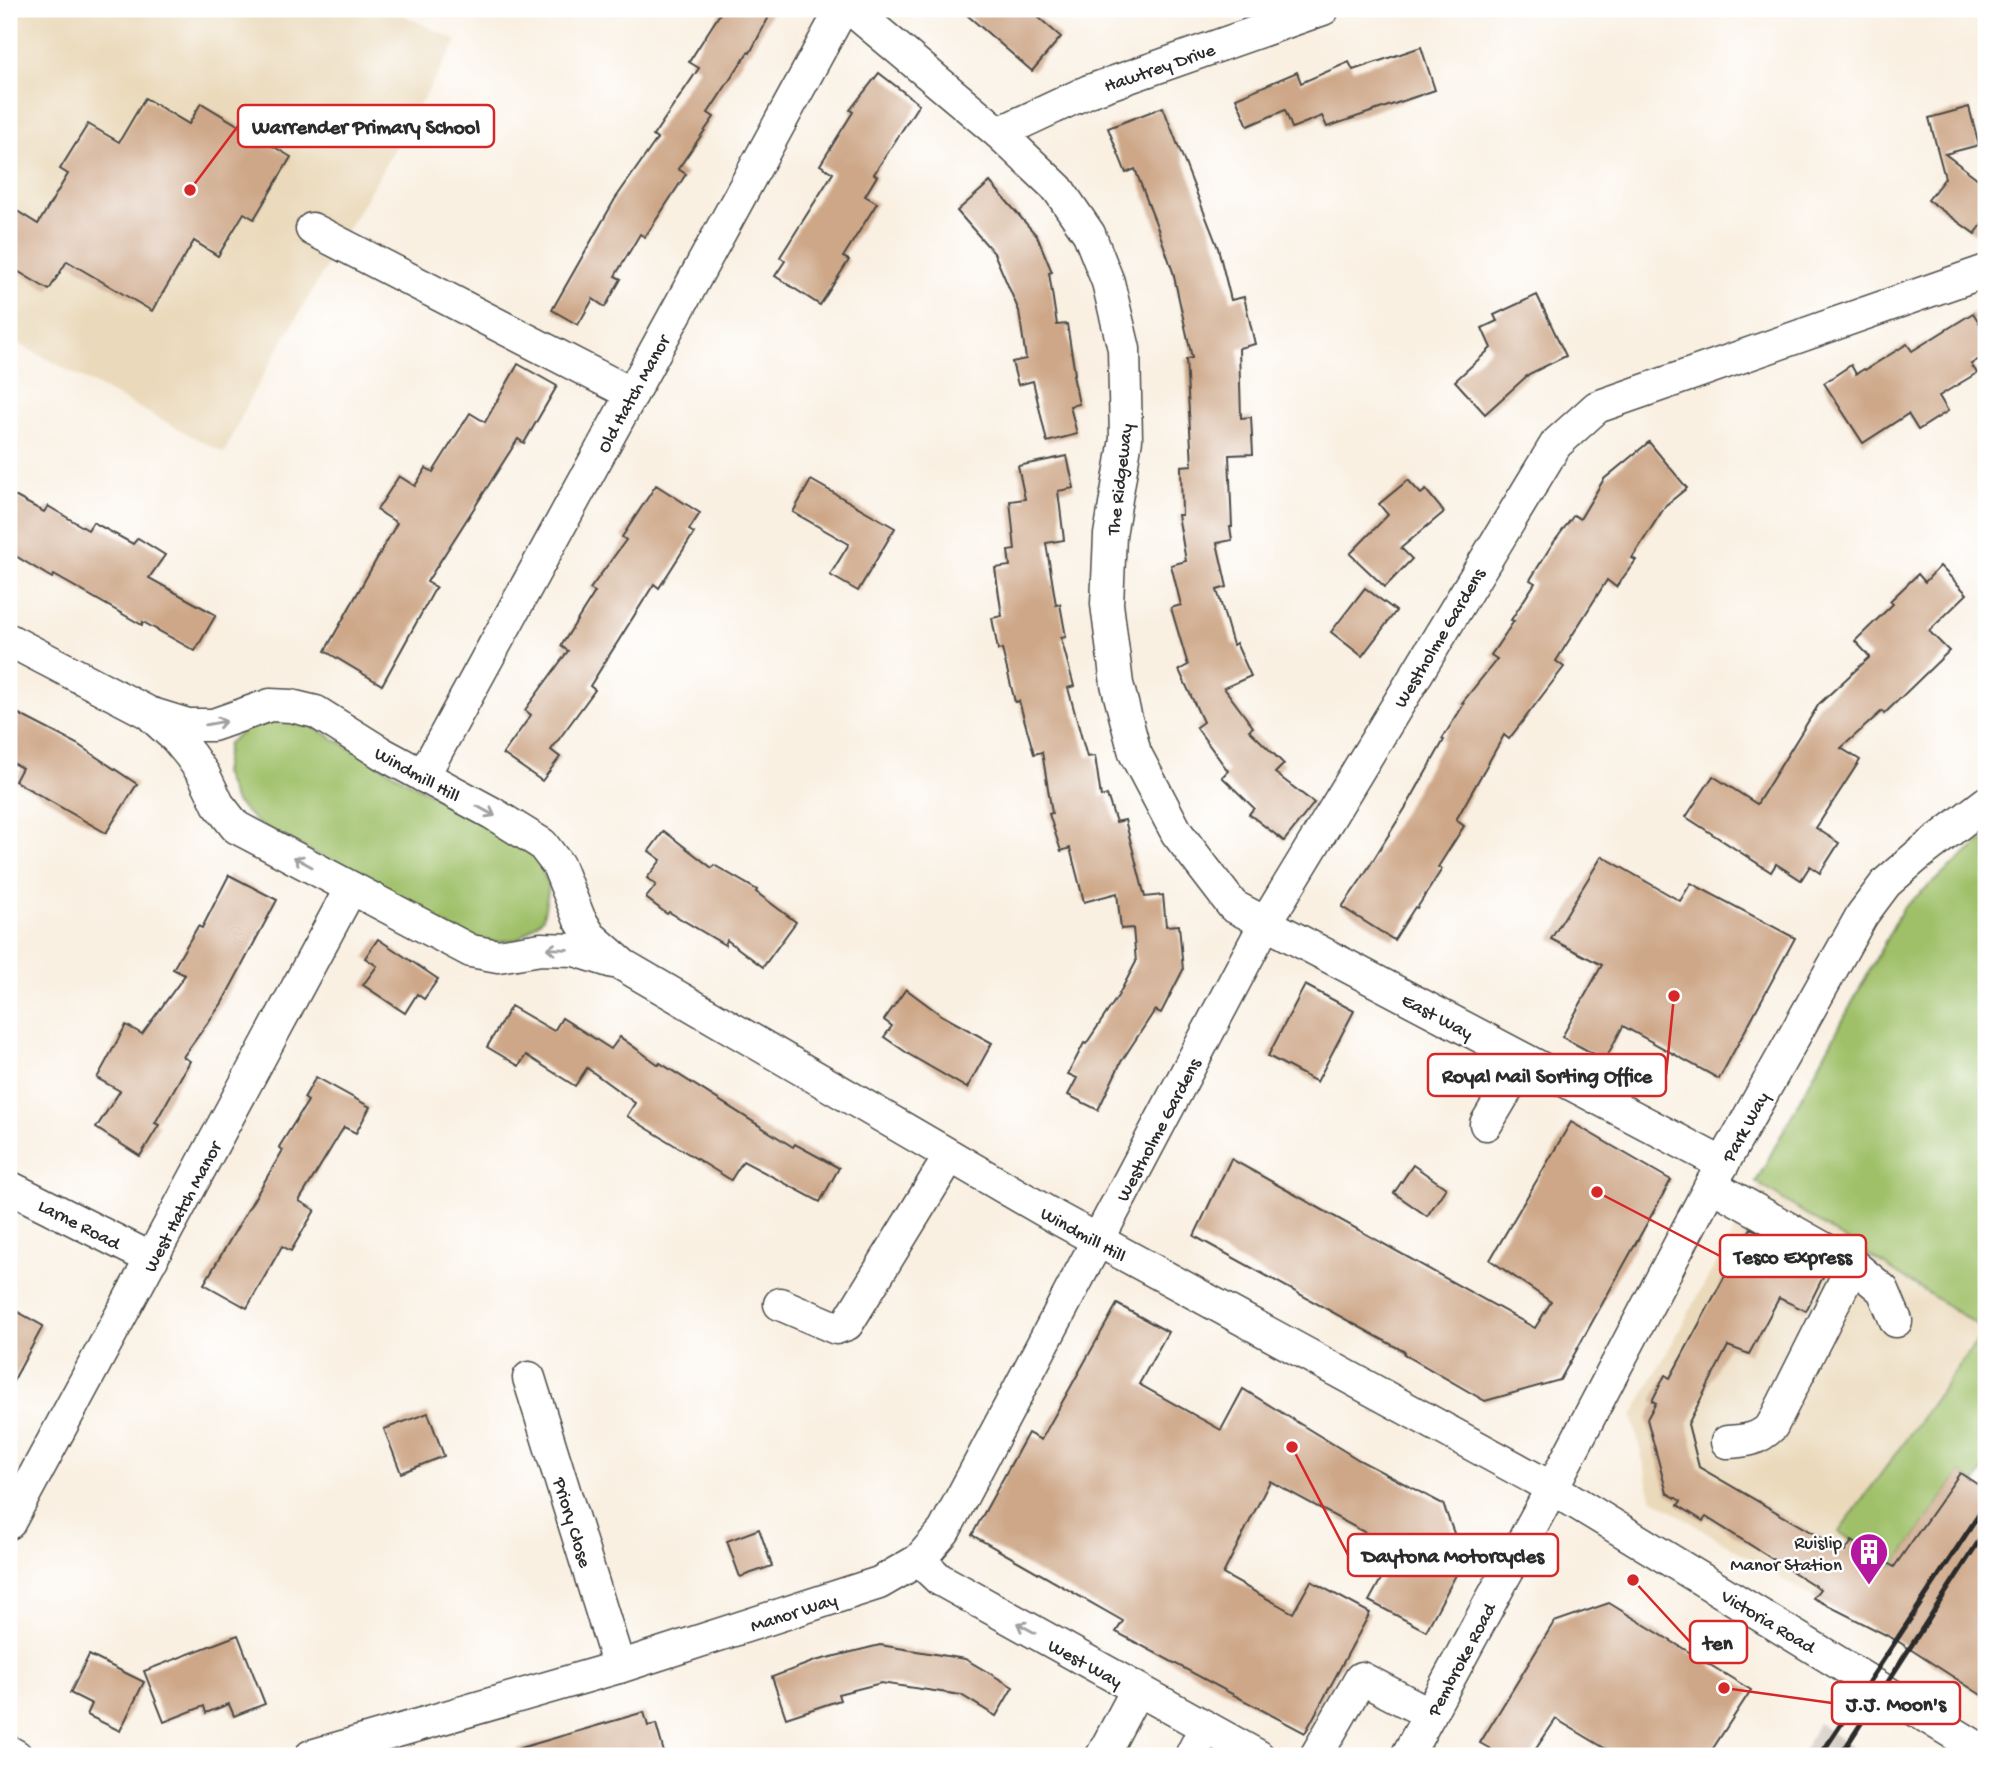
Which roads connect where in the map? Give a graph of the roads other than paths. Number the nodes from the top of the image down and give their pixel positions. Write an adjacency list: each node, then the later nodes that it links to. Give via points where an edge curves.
1 (842, 9): 7 (street, Old Hatch Manor)
2 (851, 9): 4 (street, The Ridgeway)
3 (1323, 9): 4 (street, Hawtrey Drive, via 1089,91)
4 (999, 133): 13 (street, The Ridgeway, via 1058,189 1089,234 1108,282 1124,349 1126,439 1110,535 1107,604 1117,684 1135,753 1177,833 1233,906)
5 (312, 229): 7 (street)
6 (1986, 271): 13 (street, Westholme Gardens, via 1597,407 1556,444)
7 (632, 394): 10 (street, Old Hatch Manor)
8 (9, 640): 9 (street, Windmill Hill)
9 (149, 713): 10 (street, Windmill Hill, one-way to 10, via 188,725 213,725 270,705 290,706 316,712); 12 (street, Windmill Hill, one-way to 9, via 236,827 190,755)
10 (422, 776): 14 (street, Windmill Hill, one-way to 14, via 542,844 558,865 590,936)
11 (1986, 803): 18 (street, Park Way, via 1886,883 1862,915)
12 (351, 888): 14 (street, Windmill Hill, one-way to 12, via 575,950 541,949 498,956 471,951); 21 (street, West Hatch Manor)
13 (1265, 924): 15 (street, East Way); 20 (street, Westholme Gardens)
14 (623, 965): 17 (street, Windmill Hill)
15 (1524, 1060): 16 (street); 18 (street, East Way)
16 (1486, 1124)
17 (950, 1156): 20 (street, Windmill Hill); 23 (street, via 847,1324 836,1328)
18 (1717, 1174): 22 (street, East Way); 27 (street, Park Way)
19 (9, 1187): 21 (street, Larne Road)
20 (1098, 1241): 27 (street, Windmill Hill); 29 (street, Manor Way, via 944,1531)
21 (152, 1259): 28 (street, West Hatch Manor)
22 (1853, 1265): 24 (street, East Way, via 1883,1290); 26 (street, via 1772,1426 1751,1441)
23 (780, 1304)
24 (1896, 1321)
25 (528, 1378): 30 (street, Priory Close)
26 (1727, 1442)
27 (1552, 1488): 32 (street, Pembroke Road); 35 (street, Victoria Road)
28 (9, 1524)
29 (919, 1560): 30 (street, Manor Way, via 879,1583); 31 (street, West Way, one-way to 29, via 939,1579)
30 (619, 1667): 37 (street, Manor Way)
31 (1137, 1690): 33 (street, West Way); 38 (street)
32 (1430, 1714): 41 (street, via 1361,1678); 42 (street, Pembroke Road)
33 (1205, 1728): 39 (street); 40 (street, West Way)
34 (9, 1752): 36 (street)
35 (1986, 1752)
36 (16, 1756)
37 (311, 1756)
38 (1102, 1756)
39 (1191, 1756)
40 (1258, 1756)
41 (1316, 1756)
42 (1407, 1756)

